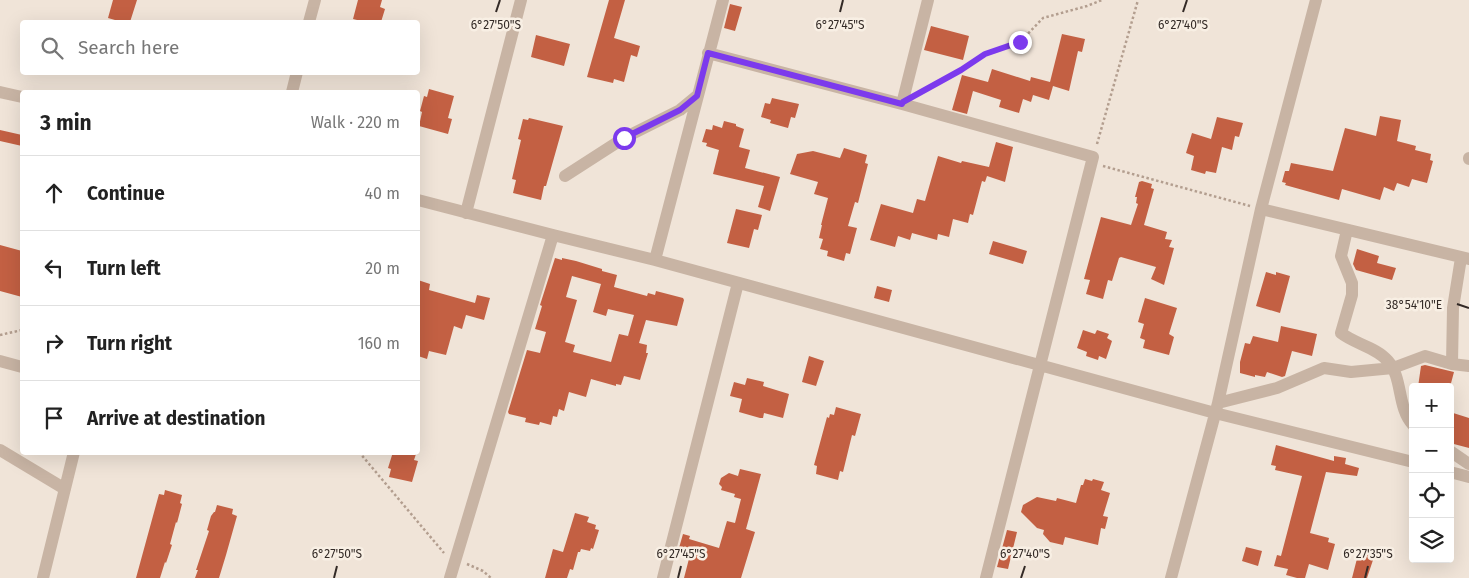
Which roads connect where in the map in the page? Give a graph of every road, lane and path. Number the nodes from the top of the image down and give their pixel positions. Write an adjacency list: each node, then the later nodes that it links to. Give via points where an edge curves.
1 (315, 0): 8 (street)
2 (521, 0): 20 (street)
3 (723, 0): 9 (street)
4 (928, 0): 15 (street)
5 (1102, 0): 15 (path, via 1043,18 1020,42 985,54)
6 (1138, 0): 16 (path)
7 (1316, 0): 19 (street)
8 (310, 20)
9 (708, 53): 13 (street); 15 (street)
10 (296, 75): 11 (street)
11 (292, 90)
12 (0, 92): 14 (street)
13 (697, 96): 17 (street, via 680,110 624,138); 24 (street)
14 (20, 97)
15 (902, 103): 16 (street)
16 (1092, 160): 19 (path); 30 (street)
17 (565, 176)
18 (420, 201): 20 (street)
19 (1261, 209): 21 (street); 34 (street)
20 (466, 213): 22 (street)
21 (1348, 230): 23 (street); 33 (street, via 1341,256 1352,289 1341,334 1381,354)
22 (553, 235): 24 (street); 47 (street)
23 (1465, 258): 29 (street, via 1453,308)
24 (655, 260): 25 (street)
25 (738, 284): 30 (street); 51 (street)
26 (20, 330): 27 (path)
27 (0, 335)
28 (0, 361): 31 (street)
29 (1452, 364): 32 (street); 33 (street, via 1425,356)
30 (1040, 365): 34 (street); 52 (street)
31 (20, 366)
32 (1469, 366)
33 (1393, 368): 34 (street, via 1351,372 1324,368 1278,388); 35 (street)
34 (1216, 408): 42 (street); 53 (street)
35 (1409, 420)
36 (0, 450): 46 (street)
37 (1454, 454): 43 (street)
38 (73, 455): 46 (street)
39 (362, 455): 41 (path)
40 (364, 455): 41 (path)
41 (365, 459): 47 (path, via 439,548)
42 (1409, 461)
43 (1469, 464)
44 (1454, 473): 45 (street)
45 (1469, 477)
46 (64, 489): 48 (street)
47 (455, 559): 49 (street); 50 (path)
48 (43, 578)
49 (450, 578)
50 (491, 578)
51 (663, 578)
52 (986, 578)
53 (1171, 578)

